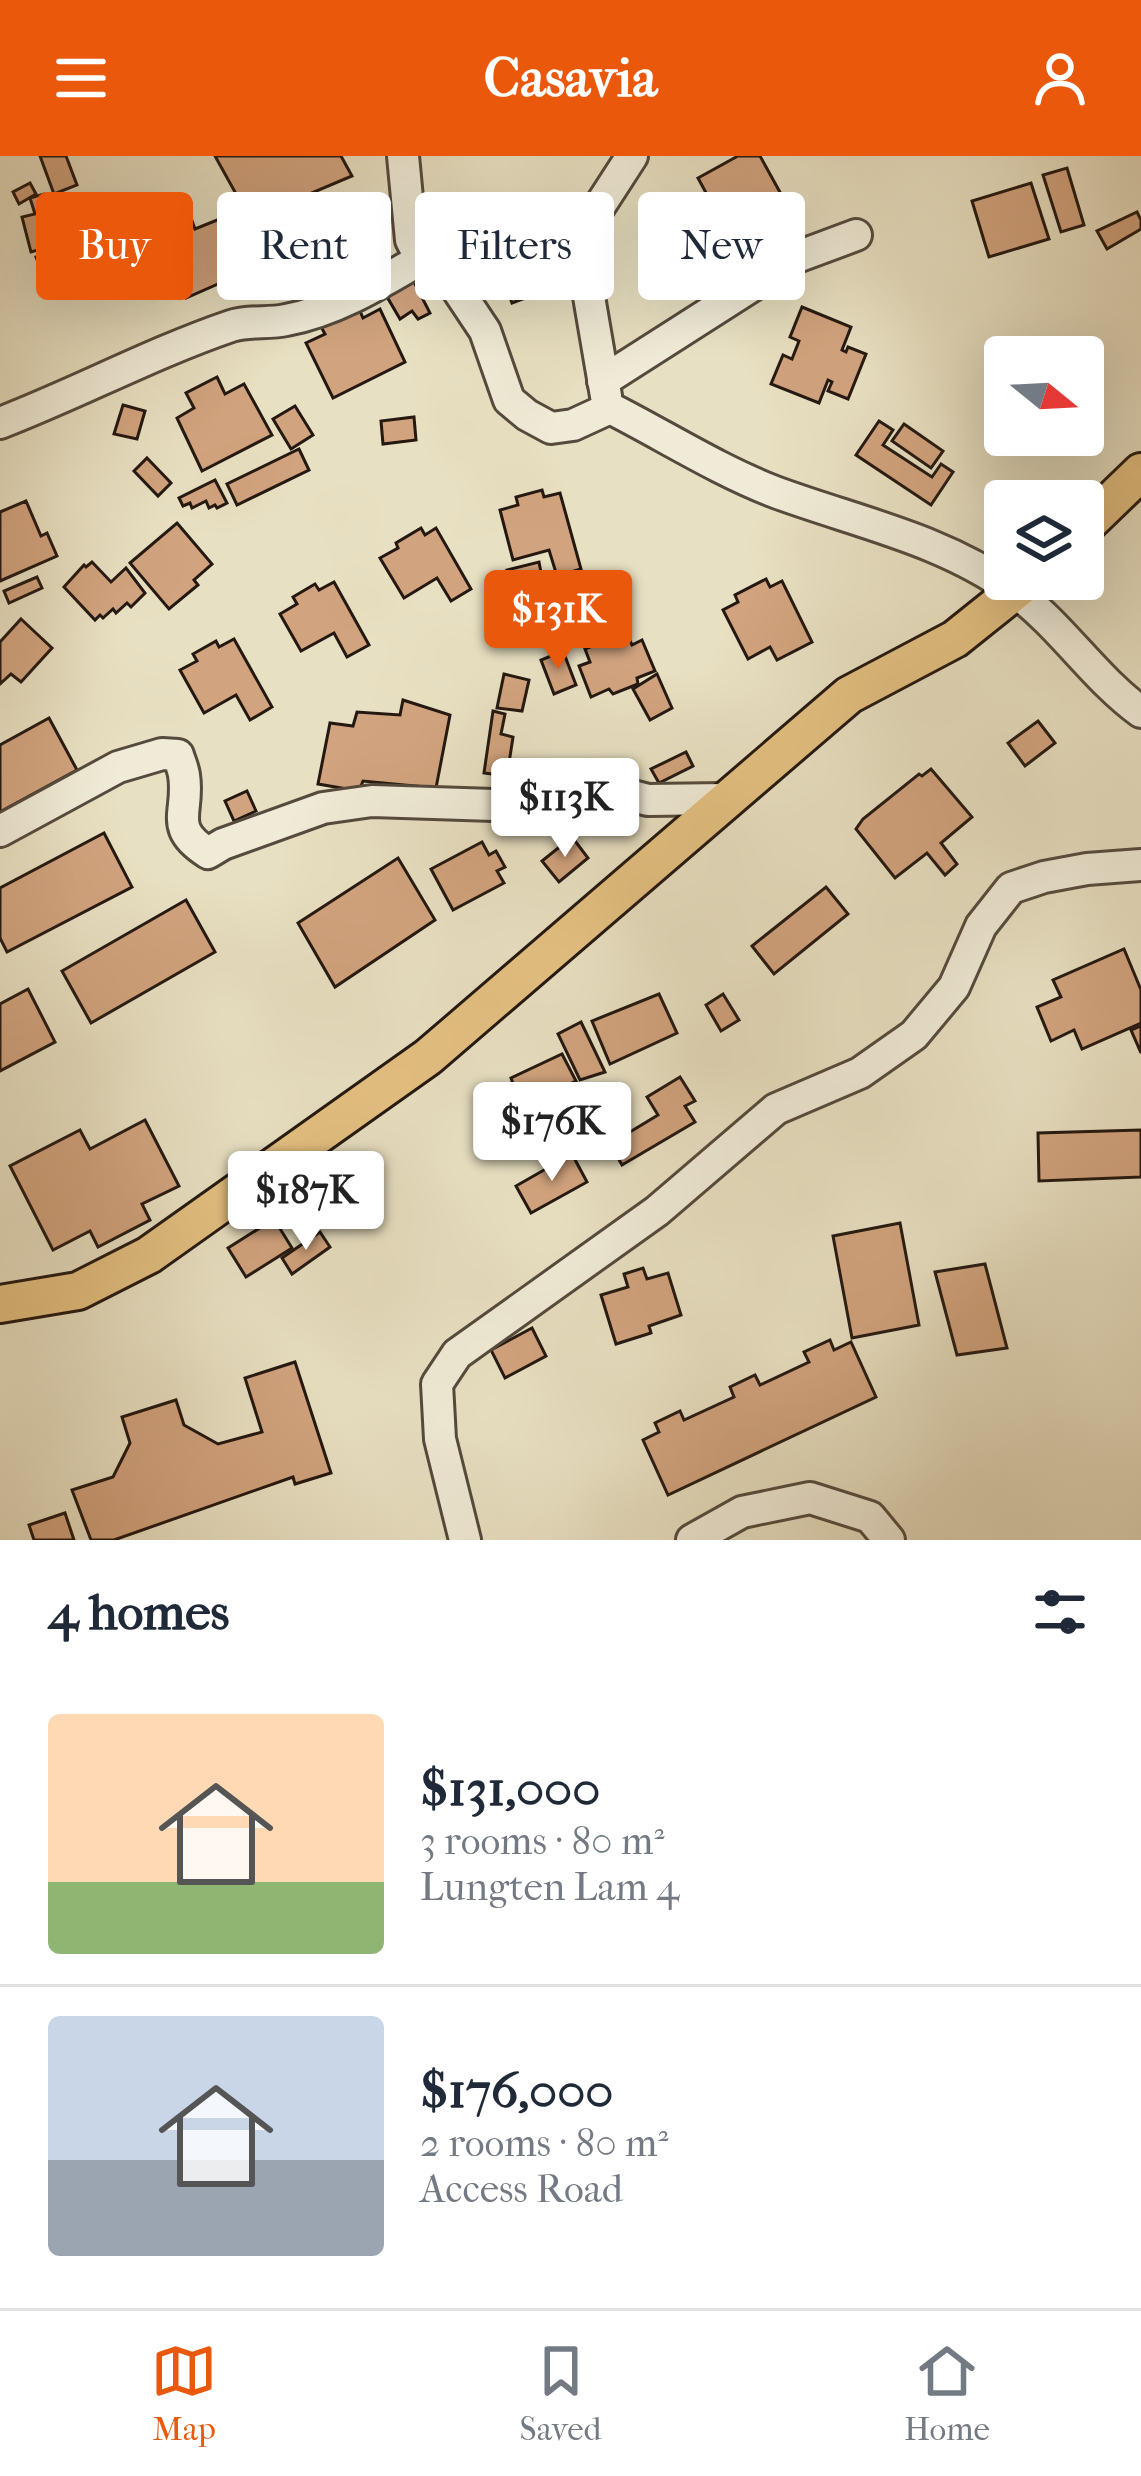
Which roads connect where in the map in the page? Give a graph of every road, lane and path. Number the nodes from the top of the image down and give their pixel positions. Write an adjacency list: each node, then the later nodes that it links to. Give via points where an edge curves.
1 (403, 156): 4 (street)
2 (632, 156): 7 (street, via 579,238)
3 (856, 235): 7 (street, via 797,257)
4 (415, 248)
5 (415, 262): 8 (street, via 361,294 288,320 238,324)
6 (464, 300): 7 (street, via 509,400 527,416 551,428 573,425)
7 (606, 395): 11 (street, via 737,476)
8 (0, 423)
9 (1141, 472): 10 (main road)
10 (1104, 508)
11 (984, 568)
12 (1004, 600): 15 (main road, via 955,639 850,695)
13 (1037, 600): 14 (street)
14 (1141, 712)
15 (726, 799): 16 (street, via 567,790 494,805 372,801 323,808 208,854 182,828 178,755 162,754 118,767); 18 (main road, via 428,1057 149,1256 78,1291)
16 (0, 831)
17 (1141, 865): 19 (street, via 1011,888 981,926 954,987 914,1035 860,1073 776,1109 657,1211 457,1354 437,1384 440,1439)
18 (0, 1304)
19 (465, 1540)
20 (692, 1540): 21 (street, via 742,1512 810,1498 870,1516)
21 (889, 1540)

